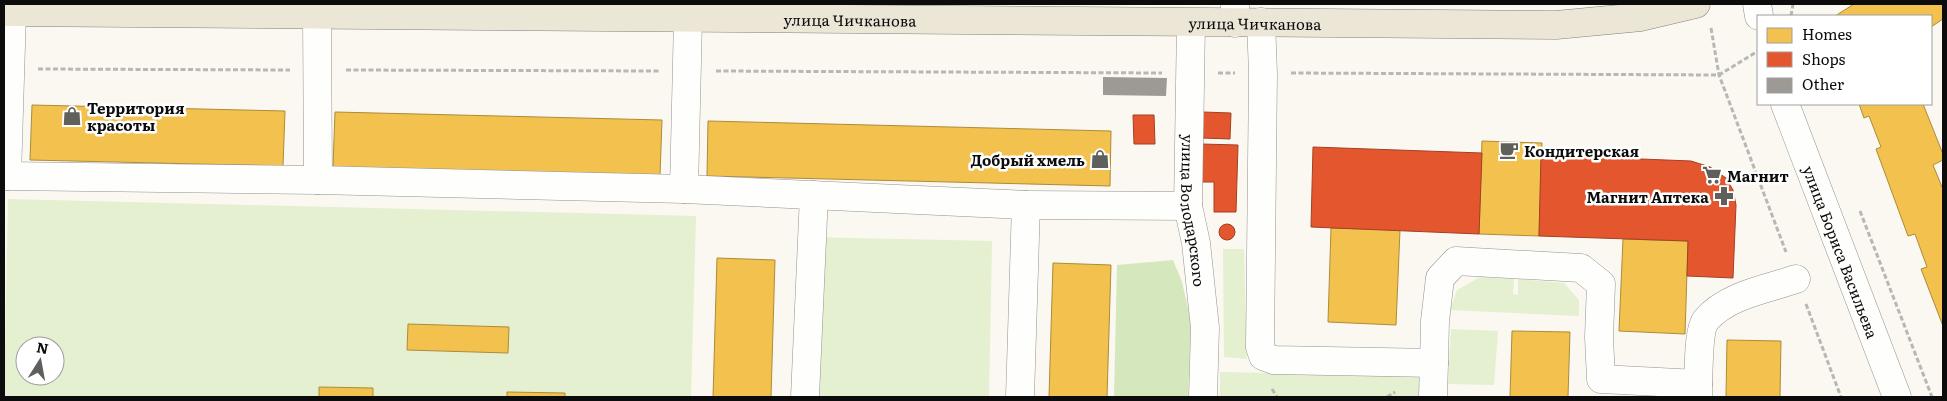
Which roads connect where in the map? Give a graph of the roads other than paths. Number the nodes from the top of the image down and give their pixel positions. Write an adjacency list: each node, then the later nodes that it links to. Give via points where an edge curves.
1 (399, 10): 2 (main road, улица Чичканова); 6 (main road, улица Чичканова)
2 (624, 11): 7 (main road, улица Чичканова)
3 (8, 12): 6 (main road, улица Чичканова); 11 (street, via 10,69)
4 (1702, 13): 8 (main road, улица Чичканова, via 1556,26)
5 (1235, 14): 8 (main road, улица Чичканова); 9 (main road, улица Чичканова)
6 (317, 16): 12 (street)
7 (688, 19): 9 (main road, улица Чичканова); 13 (street)
8 (1261, 22): 18 (street, via 1259,244 1260,347 1263,356 1274,360)
9 (1191, 23): 16 (street, улица Володарского)
10 (1785, 105): 25 (street, улица Бориса Васильева)
11 (6, 176): 12 (street)
12 (318, 180): 13 (street)
13 (684, 189): 14 (street)
14 (814, 195): 15 (street); 21 (street)
15 (1026, 205): 16 (street); 22 (street)
16 (1188, 206): 23 (street, улица Володарского, via 1196,244 1205,328)
17 (1796, 279): 20 (street, via 1732,300 1706,320 1701,340)
18 (1434, 363): 19 (street, via 1440,278 1456,261 1581,268 1601,284); 24 (street)
19 (1601, 388): 20 (street)
20 (1698, 391)
21 (805, 397)
22 (1020, 397)
23 (1204, 397)
24 (1433, 397)
25 (1897, 397)

